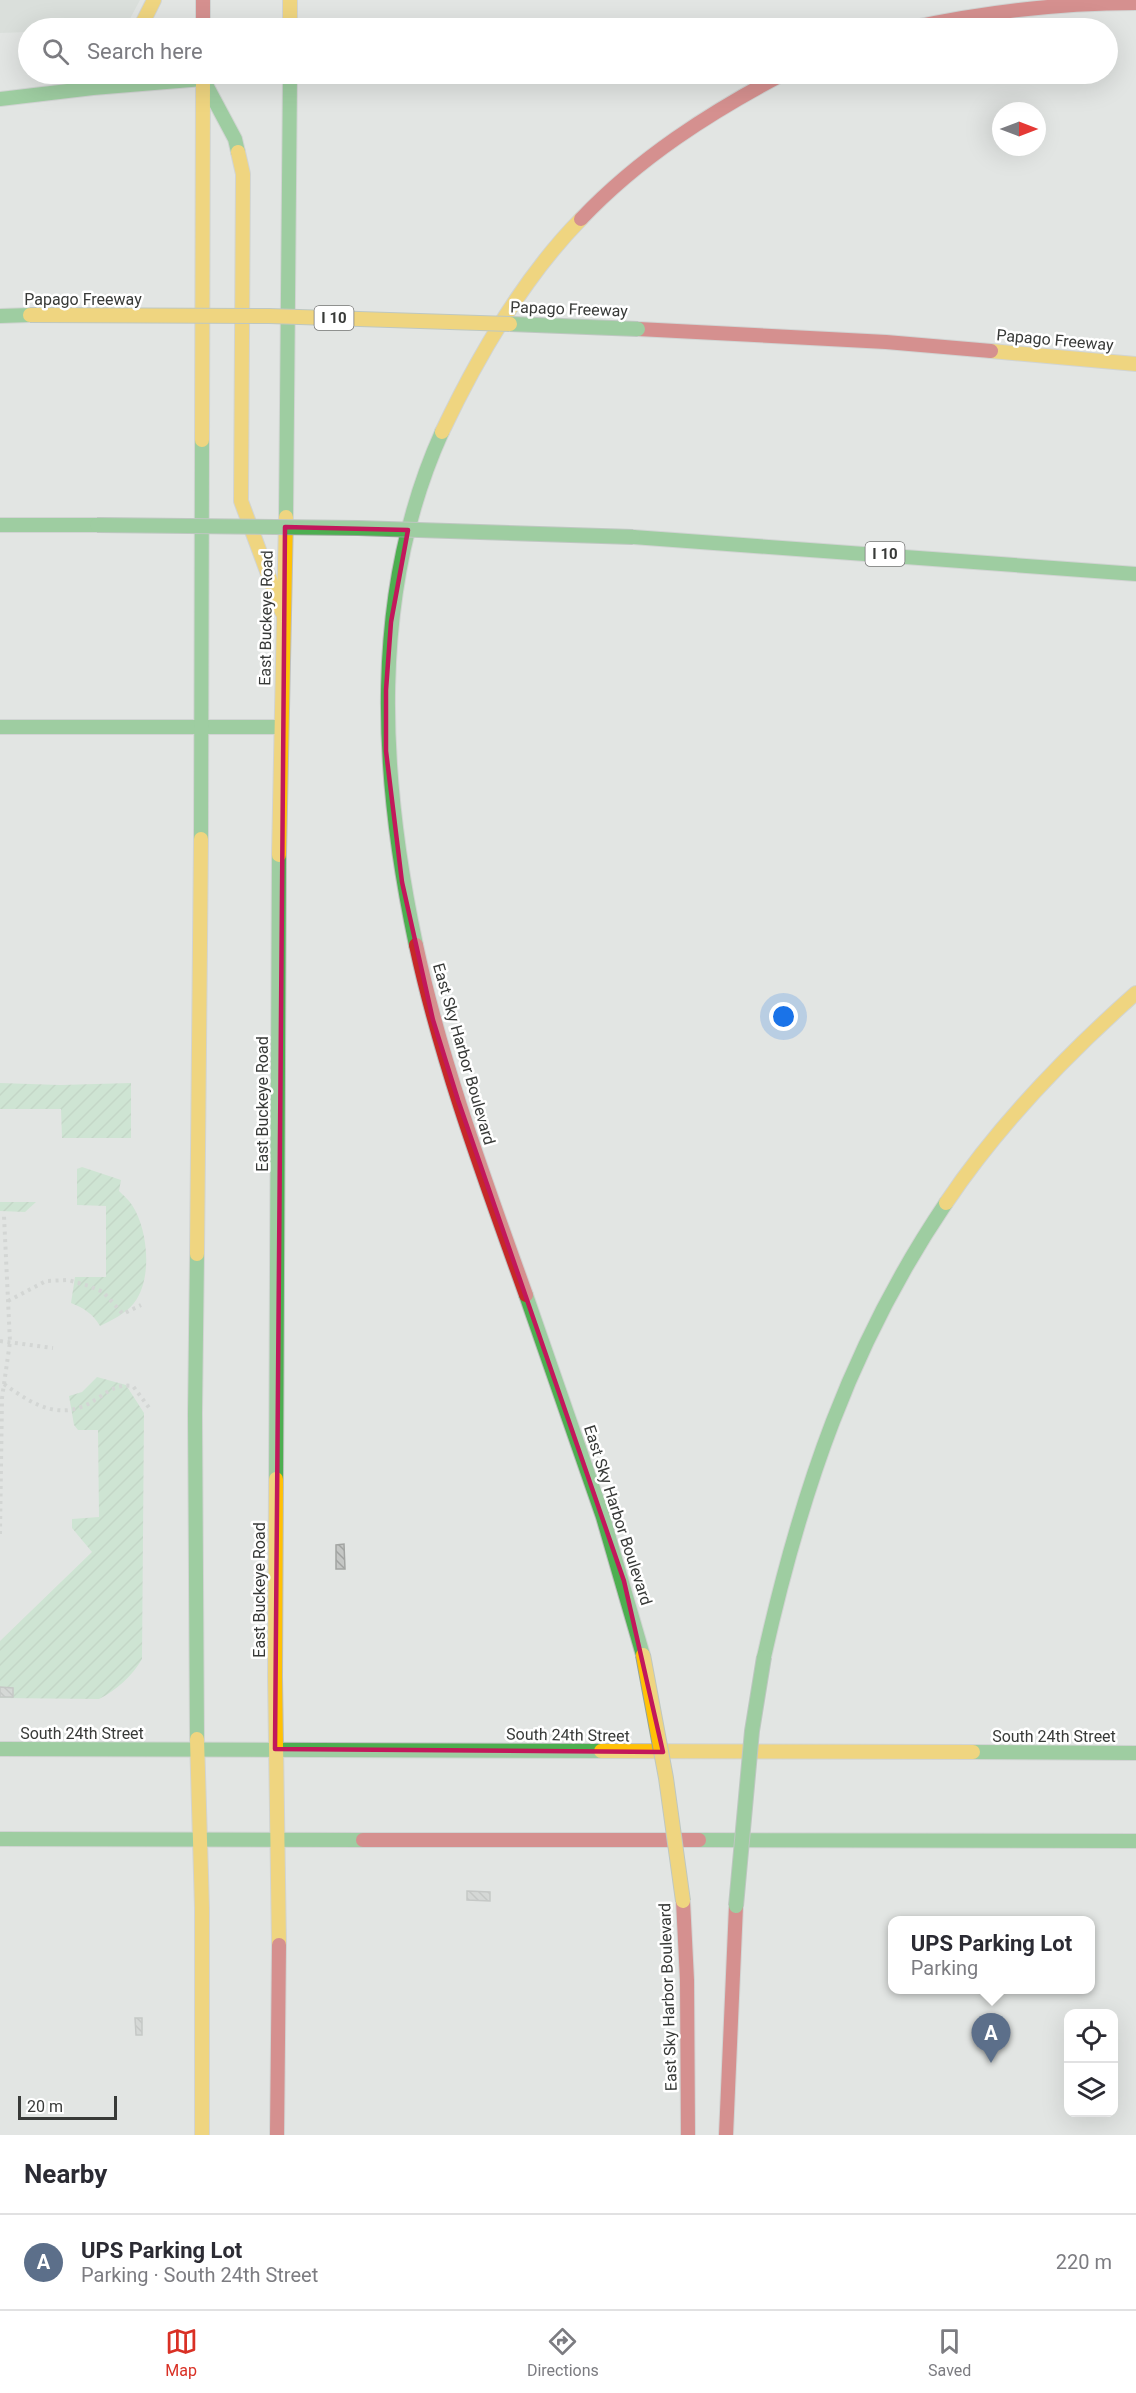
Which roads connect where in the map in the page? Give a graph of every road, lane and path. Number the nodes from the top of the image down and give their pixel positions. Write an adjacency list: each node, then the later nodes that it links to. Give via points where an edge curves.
1 (154, 0): 5 (main road)
2 (203, 0): 6 (main road)
3 (290, 0): 7 (main road)
4 (1136, 3): 8 (main road, via 1059,5)
5 (145, 18)
6 (203, 18)
7 (290, 18)
8 (961, 18)
9 (46, 84): 15 (main road)
10 (130, 84): 15 (main road)
11 (203, 84): 24 (main road)
12 (207, 84): 21 (main road, via 235,139 243,174 241,501)
13 (290, 84): 21 (main road, East Buckeye Road, via 288,422)
14 (763, 84): 47 (main road, East Sky Harbor Boulevard, bridge, via 690,127 593,207 547,258 469,379 441,434 418,493 400,559 386,690 392,816 402,882 434,1020 483,1174 601,1508 624,1581 660,1735 682,1901)
15 (17, 96): 16 (main road)
16 (0, 99)
17 (0, 316): 18 (main road, Papago Freeway / I 10, bridge, via 269,316 638,329 886,342)
18 (1136, 364)
19 (0, 525): 20 (main road, I 10, bridge, via 358,528 633,537)
20 (1136, 574)
21 (282, 612): 22 (main road, East Buckeye Road)
22 (280, 726): 24 (main road); 36 (main road, East Buckeye Road)
23 (0, 727): 24 (main road)
24 (201, 728): 37 (main road, via 195,1414)
25 (1136, 993): 43 (main road, bridge, via 1081,1042 961,1180 890,1295 836,1407 792,1541 764,1657 752,1731)
26 (4, 1216): 27 (path)
27 (8, 1301): 28 (path, via 46,1281 59,1280 103,1292 123,1314); 30 (path)
28 (141, 1305)
29 (0, 1341): 30 (path)
30 (10, 1342): 31 (path); 32 (path)
31 (53, 1348)
32 (4, 1384): 33 (path, via 46,1409 69,1410 83,1407 111,1388 133,1386); 34 (path)
33 (150, 1409)
34 (0, 1534)
35 (0, 1749): 37 (main road, South 24th Street)
36 (275, 1749): 37 (main road, South 24th Street); 38 (main road, South 24th Street); 41 (main road, East Buckeye Road)
37 (198, 1750): 40 (main road)
38 (1136, 1753)
39 (0, 1839): 40 (main road)
40 (200, 1839): 41 (main road); 45 (main road)
41 (276, 1839): 42 (main road); 46 (main road, East Buckeye Road)
42 (1136, 1841)
43 (736, 1906): 44 (main road); 48 (main road)
44 (743, 2070)
45 (202, 2135)
46 (277, 2135)
47 (688, 2135)
48 (726, 2135)

